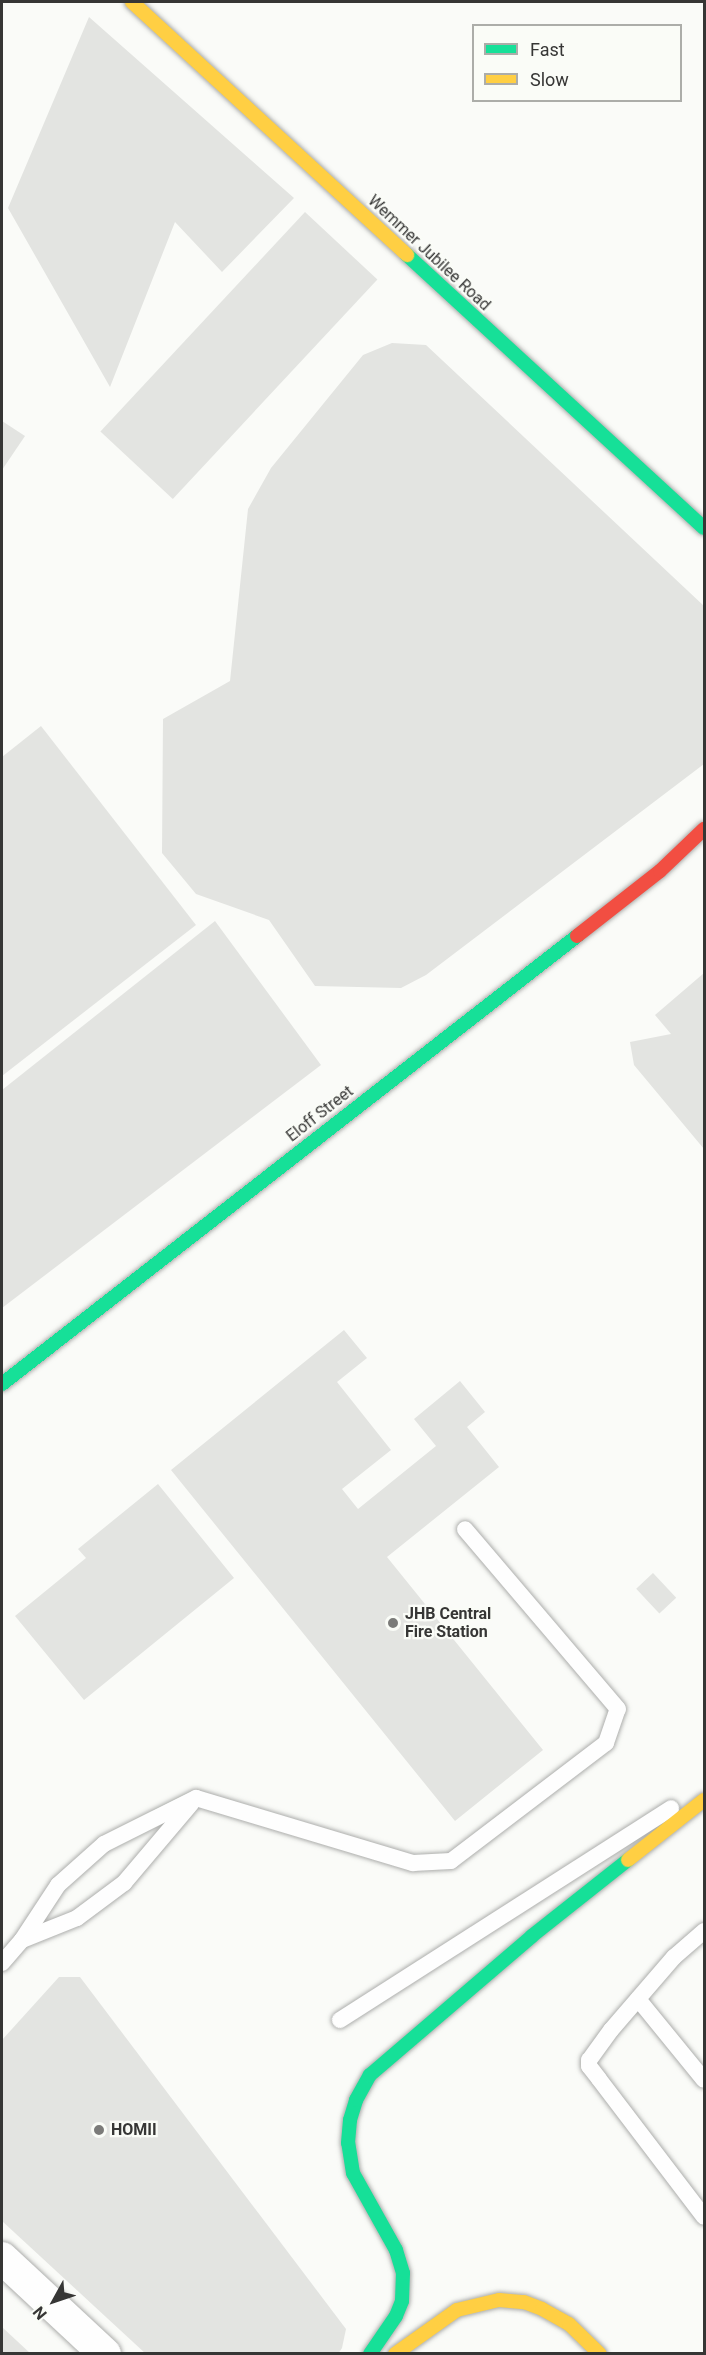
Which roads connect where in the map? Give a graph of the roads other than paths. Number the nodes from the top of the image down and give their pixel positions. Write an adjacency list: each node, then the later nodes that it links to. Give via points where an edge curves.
1 (132, 2): 2 (main road, Wemmer Jubilee Road)
2 (705, 528)
3 (705, 829): 5 (main road, Eloff Street)
4 (696, 856): 5 (main road, Eloff Street)
5 (660, 871): 6 (main road, Eloff Street)
6 (2, 1384)
7 (465, 1529): 9 (lane, via 618,1709 606,1743 452,1861 413,1863)
8 (705, 1786): 15 (lane)
9 (196, 1798): 12 (lane, via 124,1883 77,1918); 12 (lane, via 104,1844 58,1885)
10 (705, 1800): 20 (main road, via 532,1936 370,2075 356,2100 348,2143 353,2173 396,2250 402,2273 399,2309)
11 (703, 1937): 14 (lane, via 674,1957)
12 (22, 1940): 13 (lane)
13 (2, 1963)
14 (638, 1999): 16 (lane); 17 (lane, via 594,2051 589,2066)
15 (340, 2020)
16 (705, 2080)
17 (705, 2217)
18 (2, 2258): 19 (street)
19 (105, 2354)
20 (370, 2354)
21 (395, 2354): 22 (main road, via 457,2310 499,2300 524,2302 542,2309 569,2324)
22 (600, 2354)

